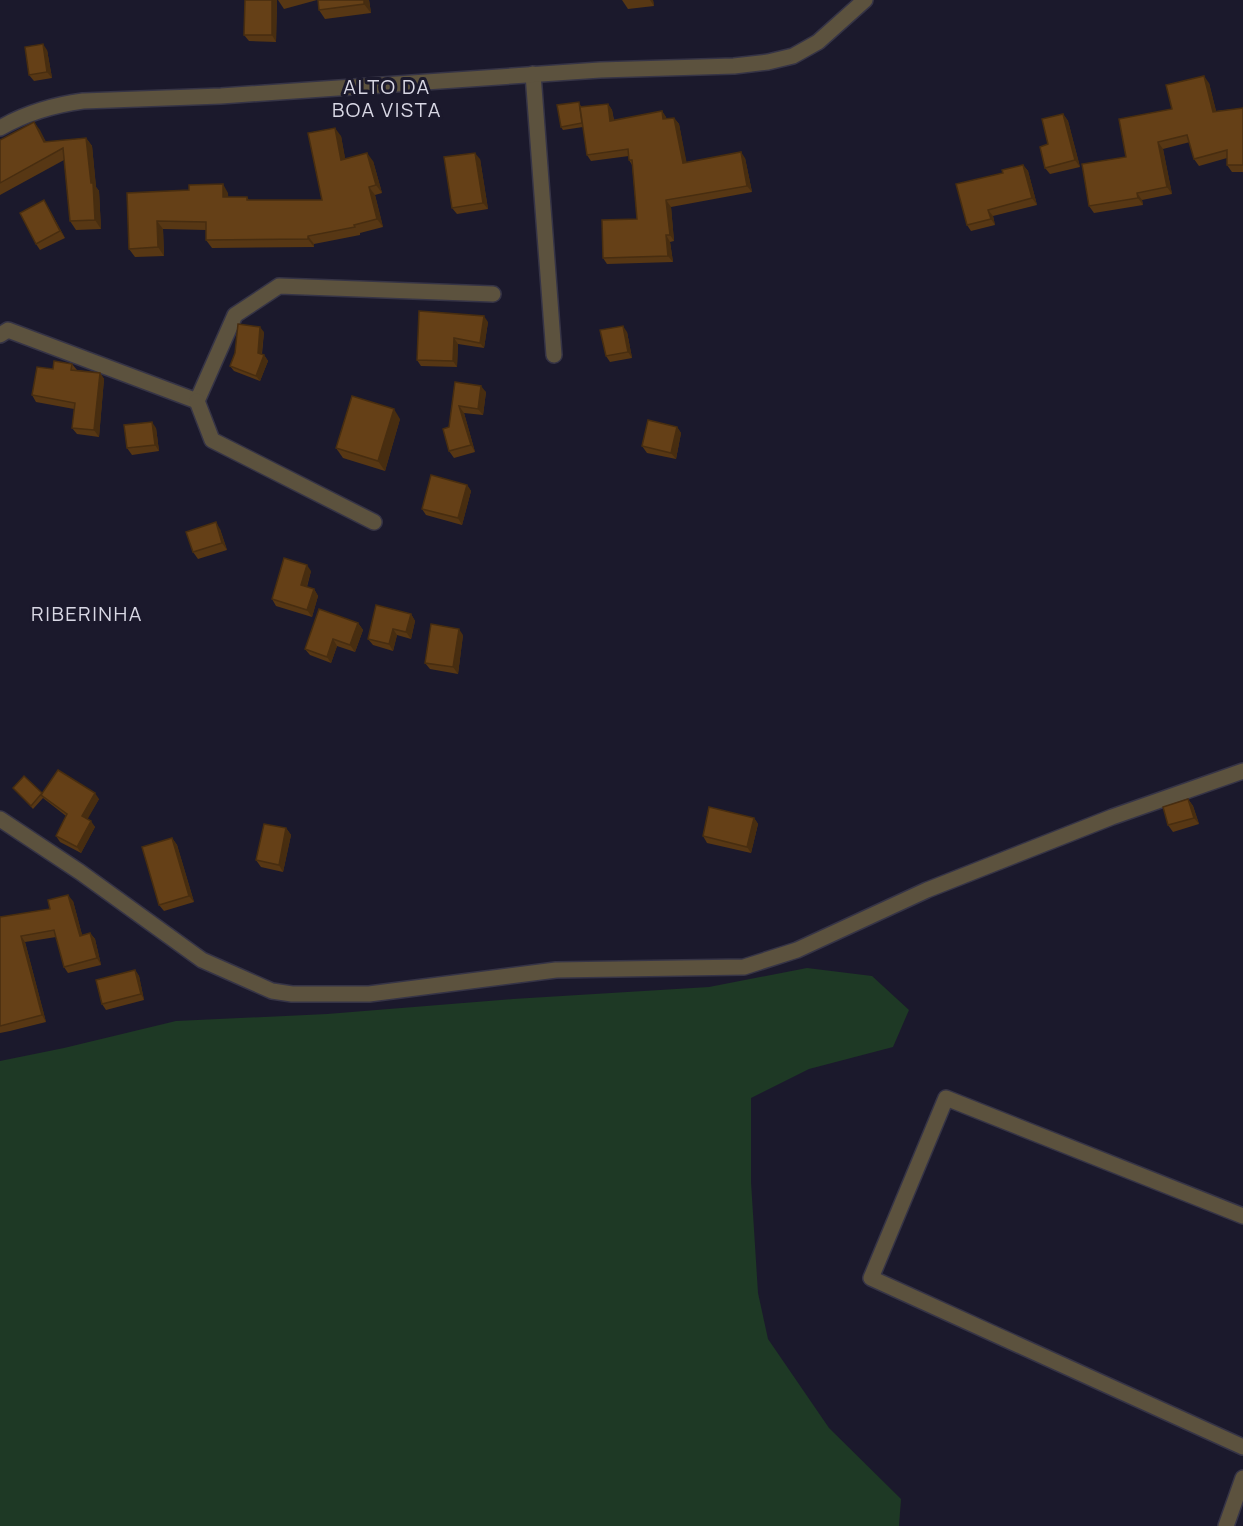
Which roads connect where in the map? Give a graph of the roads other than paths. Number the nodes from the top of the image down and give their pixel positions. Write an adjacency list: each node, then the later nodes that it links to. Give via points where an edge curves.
1 (865, 0): 2 (street, via 818,42 793,56 768,62)
2 (533, 74): 3 (street, via 221,96 83,101 40,109); 6 (street)
3 (0, 128)
4 (493, 294): 7 (street, via 279,286 235,315)
5 (0, 335): 7 (street, via 8,330)
6 (554, 355)
7 (197, 400): 8 (street, via 212,440)
8 (374, 522)
9 (1243, 771): 10 (street, via 927,890 797,950 744,967 556,970 369,994 272,991 202,960)
10 (0, 819)
11 (1243, 1216): 12 (street, via 946,1098 871,1278)
12 (1243, 1447)
13 (1243, 1478): 14 (street)
14 (1226, 1526)

